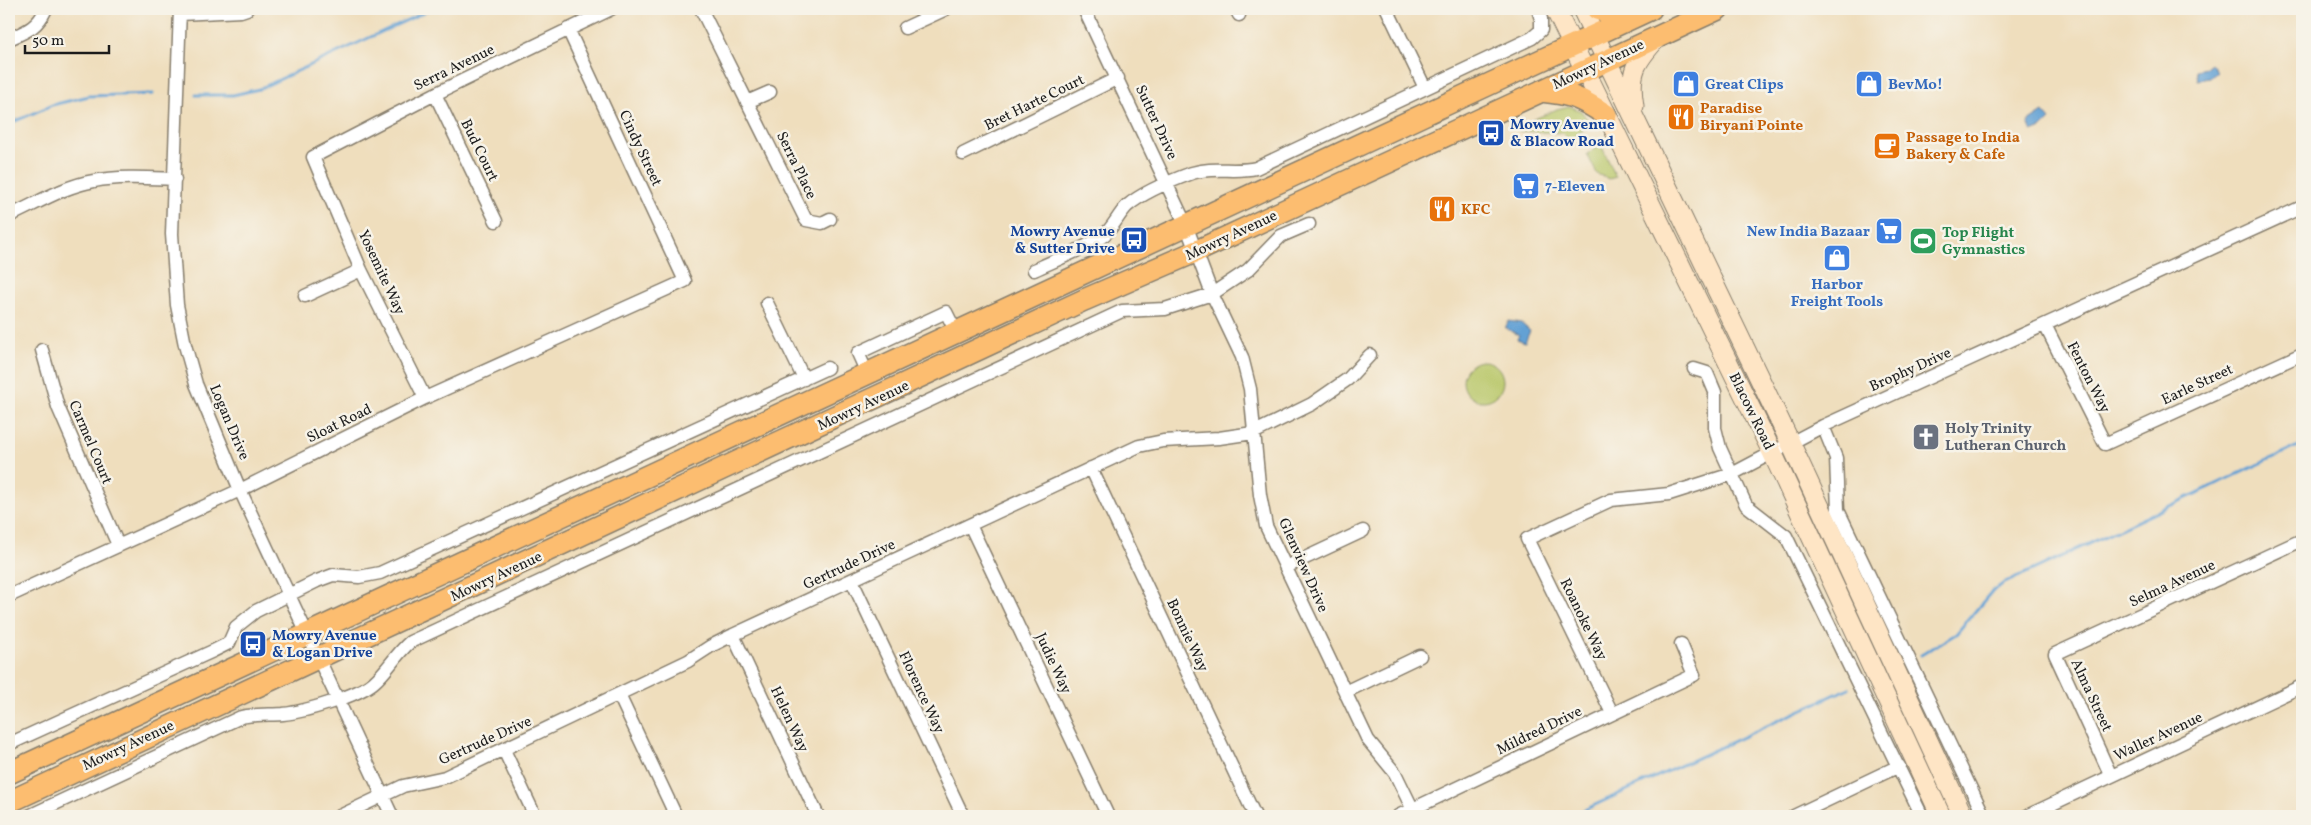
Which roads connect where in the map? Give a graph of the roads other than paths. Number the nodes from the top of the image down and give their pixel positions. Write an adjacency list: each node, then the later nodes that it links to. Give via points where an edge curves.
1 (46, 9): 19 (street, via 40,22)
2 (246, 9): 13 (street)
3 (611, 9): 16 (street, Serra Avenue)
4 (701, 9): 28 (street, Serra Place)
5 (946, 9): 15 (street)
6 (1084, 9): 23 (street, Sutter Drive)
7 (1387, 9): 24 (street)
8 (1538, 9): 24 (street, via 1541,30 1532,38)
9 (1555, 9): 20 (main road, Blacow Road)
10 (1582, 9): 17 (main road, Blacow Road)
11 (1597, 9): 14 (main road, via 1612,14)
12 (1718, 9): 18 (main road, Mowry Avenue)
13 (180, 11): 33 (street, Logan Drive)
14 (1644, 12): 17 (main road, Mowry Avenue)
15 (905, 28)
16 (568, 29): 27 (street, Serra Avenue); 44 (street, Cindy Street)
17 (1595, 35): 20 (main road, Mowry Avenue); 21 (main road, Blacow Road)
18 (1660, 36): 21 (main road, Mowry Avenue); 30 (main road, via 1641,56 1632,77 1634,106)
19 (9, 39)
20 (1572, 45): 22 (main road, Blacow Road); 40 (main road, Mowry Avenue)
21 (1607, 60): 22 (main road, Mowry Avenue); 30 (main road, Blacow Road)
22 (1584, 70): 25 (main road, Mowry Avenue); 29 (main road, Blacow Road)
23 (1118, 78): 31 (street, Bret Harte Court); 34 (street, Sutter Drive)
24 (1426, 88): 34 (street, via 1256,168 1193,173)
25 (1540, 91): 29 (main road, via 1583,99); 41 (main road, Mowry Avenue)
26 (770, 92): 28 (street)
27 (435, 94): 32 (street, Serra Avenue); 38 (street, Bud Court)
28 (747, 102): 37 (street, Serra Place, via 806,220 822,223)
29 (1606, 115): 60 (main road, Blacow Road)
30 (1642, 133): 58 (main road, Blacow Road)
31 (963, 154)
32 (313, 157): 42 (street, Yosemite Way)
33 (174, 179): 36 (street, via 93,181 71,187); 63 (street, Logan Drive, via 173,257 184,345 196,384)
34 (1168, 184): 40 (street, Sutter Drive); 43 (street, via 1134,200 1102,236)
35 (2302, 207): 48 (street, Brophy Drive)
36 (9, 216)
37 (830, 219)
38 (496, 221)
39 (1309, 224): 45 (street, Mowry Avenue, via 1281,236 1248,270)
40 (1186, 225): 41 (street, Sutter Drive); 73 (main road, Mowry Avenue)
41 (1197, 251): 45 (street, Glenview Drive); 78 (main road, Mowry Avenue, via 1084,300)
42 (361, 270): 46 (street); 55 (street, Yosemite Way)
43 (1034, 270)
44 (685, 281): 55 (street, Sloat Road)
45 (1212, 294): 57 (street, Glenview Drive, via 1242,357 1250,389); 82 (street, Mowry Avenue, via 1165,309 1122,311 410,642 397,652 374,682)
46 (305, 296)
47 (767, 303): 54 (street)
48 (2045, 325): 56 (street, Brophy Drive); 59 (street, Fenton Way)
49 (42, 350): 68 (street, Carmel Court, via 58,407)
50 (2302, 354): 59 (street, Earle Street)
51 (1370, 355): 57 (street, Gertrude Drive, via 1348,379 1312,404)
52 (827, 368): 54 (street)
53 (1694, 369): 62 (street, Blacow Road, via 1707,373 1715,392 1715,428)
54 (804, 379): 71 (street, via 380,574 359,577 333,575)
55 (425, 398): 63 (street, Sloat Road)
56 (1824, 426): 58 (street, Brophy Drive); 106 (street, via 1836,458 1838,510)
57 (1253, 433): 61 (street, Gertrude Drive, via 1139,446); 69 (street, Glenview Drive, via 1266,526)
58 (1790, 442): 60 (street, Brophy Drive); 105 (main road, Blacow Road)
59 (2104, 444)
60 (1772, 452): 62 (street, Brophy Drive); 104 (main road, Blacow Road)
61 (1091, 468): 64 (street, Gertrude Drive); 100 (street, Bonnie Way)
62 (1732, 474): 66 (street, Brophy Drive, via 1668,494 1611,500); 86 (street, Blacow Road, via 1746,505 1786,536)
63 (240, 490): 68 (street, Sloat Road); 71 (street, Logan Drive)
64 (970, 525): 70 (street, Gertrude Drive); 99 (street, Judie Way)
65 (1363, 531): 69 (street)
66 (1527, 539): 83 (street, Roanoke Way)
67 (2302, 540): 76 (street, Selma Avenue)
68 (118, 545): 72 (street, Sloat Road)
69 (1286, 568): 80 (street, Glenview Drive)
70 (852, 581): 74 (street, Gertrude Drive); 98 (street, Florence Way)
71 (290, 594): 73 (street, Logan Drive); 84 (street, via 256,611 236,627 229,643)
72 (9, 596)
73 (308, 633): 78 (street, Logan Drive); 87 (main road, Mowry Avenue)
74 (733, 635): 81 (street, Gertrude Drive); 97 (street, Helen Way)
75 (1680, 644): 83 (street, Mildred Drive, via 1694,675)
76 (2055, 654): 88 (street, Alma Street)
77 (1420, 656): 80 (street)
78 (320, 658): 82 (street, Logan Drive); 90 (main road, Mowry Avenue, via 206,708)
79 (2302, 686): 88 (street, Waller Avenue)
80 (1345, 692): 91 (street, Glenview Drive, via 1368,740 1395,773)
81 (619, 695): 85 (street, Gertrude Drive); 96 (street)
82 (339, 698): 89 (street, Logan Drive); 92 (street, Mowry Avenue, via 284,714 241,717)
83 (1612, 713): 91 (street, Mildred Drive)
84 (9, 744)
85 (504, 750): 89 (street, Gertrude Drive, via 445,777 403,786); 95 (street)
86 (1899, 766): 102 (street); 103 (street, Blacow Road)
87 (9, 773)
88 (2111, 776): 107 (street, Waller Avenue)
89 (382, 797): 93 (street, Gertrude Drive); 94 (street, Logan Drive)
90 (9, 802)
91 (1414, 813): 101 (street, Mildred Drive)
92 (29, 816)
93 (340, 816)
94 (392, 816)
95 (535, 816)
96 (676, 816)
97 (818, 816)
98 (963, 816)
99 (1108, 816)
100 (1256, 816)
101 (1398, 816)
102 (1794, 816)
103 (1922, 816)
104 (1941, 816)
105 (1963, 816)
106 (1984, 816)
107 (2027, 816)

